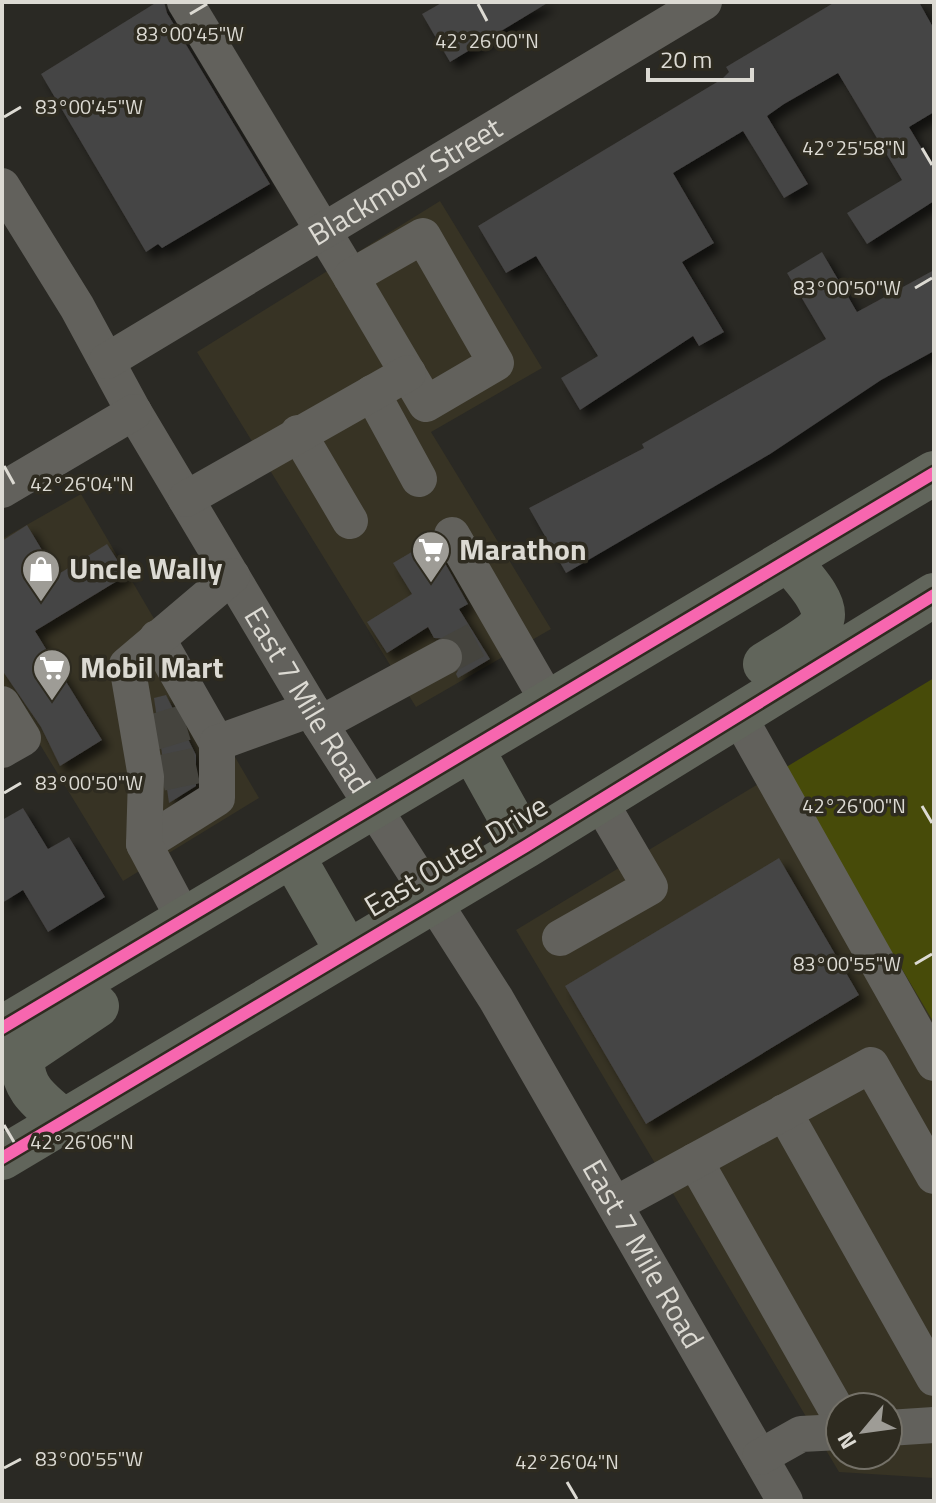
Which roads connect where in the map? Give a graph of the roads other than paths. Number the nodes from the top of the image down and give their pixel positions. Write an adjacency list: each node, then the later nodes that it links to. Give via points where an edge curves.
1 (185, 2): 4 (street)
2 (704, 2): 4 (street, Blackmoor Street)
3 (2, 186): 6 (street, East 7 Mile Road)
4 (323, 231): 5 (street); 6 (street, Blackmoor Street)
5 (351, 277): 7 (street); 7 (street, via 423,236 496,363 426,404)
6 (107, 361): 9 (street, East 7 Mile Road)
7 (408, 373): 8 (street)
8 (372, 393): 10 (street); 12 (street)
9 (134, 412): 13 (street); 14 (street, East 7 Mile Road)
10 (298, 433): 14 (street); 15 (street)
11 (934, 473): 17 (main road)
12 (419, 479)
13 (2, 490)
14 (186, 499): 18 (street, East 7 Mile Road)
15 (350, 521)
16 (452, 535): 22 (street, via 490,632)
17 (788, 560): 22 (main road); 29 (main road, via 818,594 822,625 673,721)
18 (232, 576): 20 (street); 25 (street, East 7 Mile Road)
19 (934, 595): 24 (main road, East Outer Drive)
20 (157, 638): 26 (street); 31 (street, via 127,665 154,775)
21 (444, 657): 25 (street)
22 (549, 703): 27 (main road)
23 (2, 704): 28 (street, via 23,738)
24 (738, 715): 29 (main road, East Outer Drive); 39 (street)
25 (316, 716): 26 (street); 30 (street, East 7 Mile Road)
26 (205, 741): 31 (street, via 217,798)
27 (472, 749): 30 (main road); 32 (main road)
28 (2, 750)
29 (605, 796): 32 (main road, East Outer Drive); 36 (street, via 650,887)
30 (374, 808): 33 (main road); 34 (street, East 7 Mile Road)
31 (144, 844): 35 (street)
32 (526, 846): 34 (main road, East Outer Drive)
33 (292, 855): 35 (main road); 37 (main road)
34 (432, 900): 37 (main road, East Outer Drive); 45 (street, East 7 Mile Road)
35 (184, 919): 38 (main road); 41 (main road, via 169,962 24,1055 21,1070 30,1090)
36 (560, 938)
37 (347, 951): 41 (main road, East Outer Drive)
38 (2, 1028)
39 (934, 1063)
40 (784, 1112): 42 (street, via 871,1065); 44 (street); 46 (street)
41 (63, 1120): 43 (main road, East Outer Drive)
42 (929, 1155)
43 (2, 1158)
44 (695, 1161): 45 (street); 47 (street)
45 (616, 1204): 51 (street, East 7 Mile Road)
46 (934, 1378)
47 (826, 1391)
48 (934, 1425): 49 (street)
49 (904, 1427)
50 (824, 1433): 51 (street, via 801,1434)
51 (760, 1457): 52 (street, East 7 Mile Road)
52 (785, 1501)

